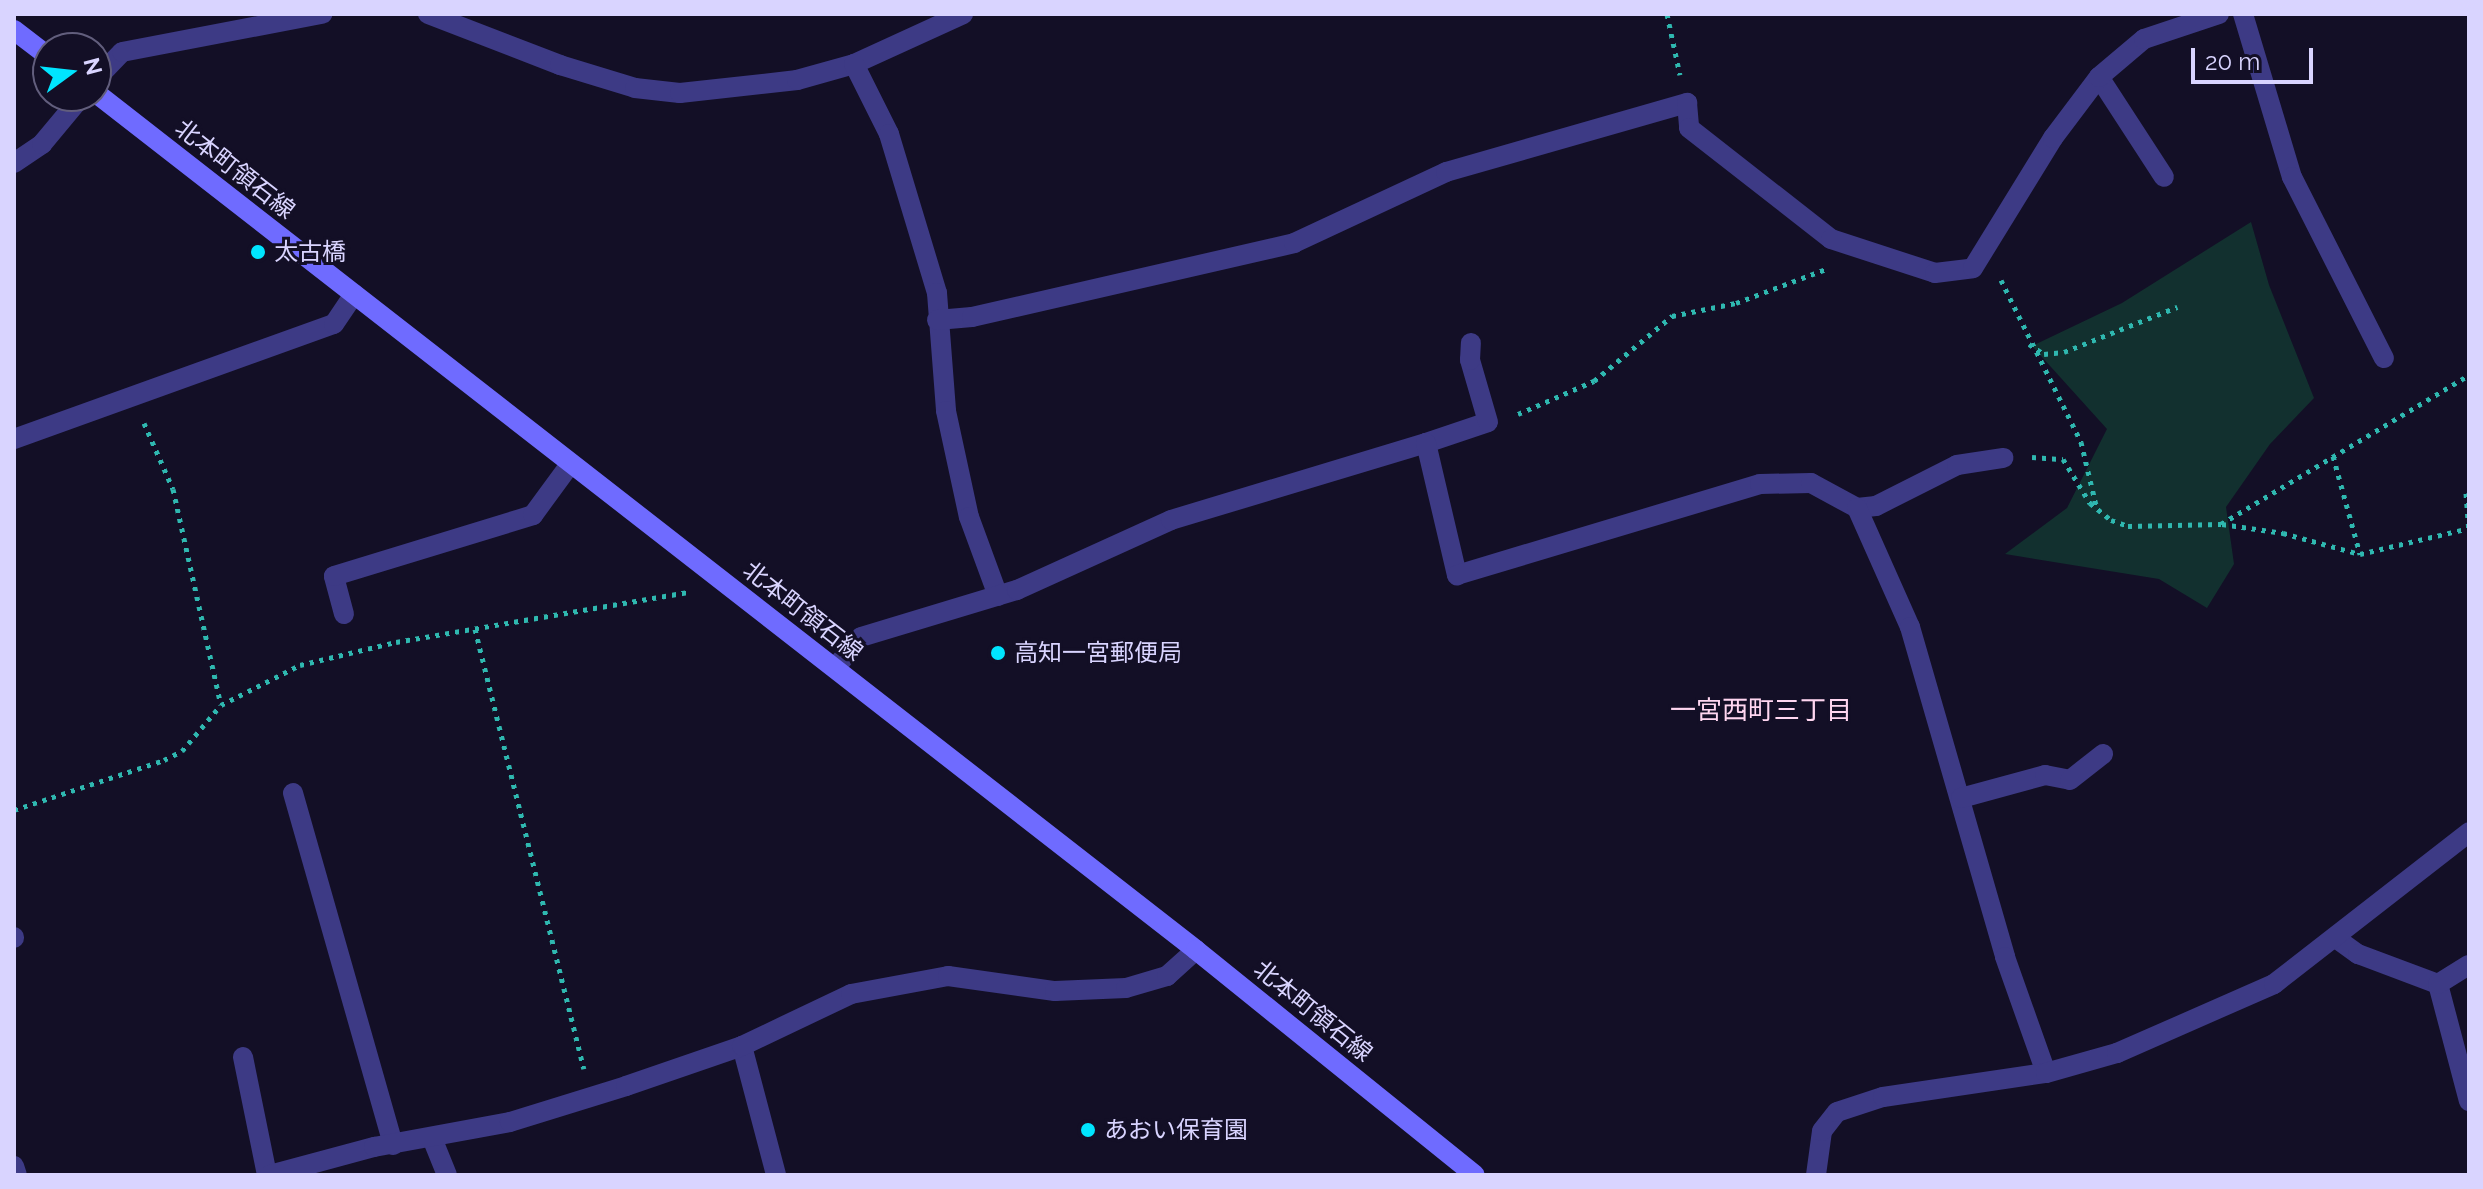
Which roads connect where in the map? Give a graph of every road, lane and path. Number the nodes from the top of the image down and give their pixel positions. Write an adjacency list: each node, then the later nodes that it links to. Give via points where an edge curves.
1 (322, 14): 9 (street, via 122,52)
2 (428, 14): 10 (street, via 635,88 723,92)
3 (963, 14): 10 (street)
4 (1667, 14): 12 (path)
5 (2219, 14): 11 (street, via 2144,39)
6 (2243, 14): 24 (street, via 2292,177)
7 (14, 30): 8 (main road)
8 (32, 44)
9 (112, 62)
10 (854, 64): 21 (street, via 889,134 937,293)
11 (2099, 77): 16 (street); 18 (street, via 2053,138)
12 (1687, 103): 17 (street, via 1689,128 1831,239); 21 (street, via 1446,172 1294,243 972,317)
13 (112, 105): 19 (main road, 北本町領石線)
14 (69, 112): 15 (street, via 42,144)
15 (14, 163)
16 (2164, 177)
17 (1845, 244): 18 (street, via 1935,273 1973,268); 27 (path, via 1832,267 1736,303 1672,316 1594,381)
18 (1979, 261): 23 (path, via 1997,274)
19 (354, 294): 26 (street, via 334,324); 32 (main road, 北本町領石線)
20 (2177, 307): 23 (path, via 2064,352 2044,354)
21 (937, 320): 40 (street, via 946,411 969,517)
22 (1471, 343): 27 (street, via 1470,360)
23 (2028, 344): 35 (path, via 2081,442)
24 (2384, 358)
25 (2469, 375): 30 (path)
26 (132, 397): 28 (street); 44 (path, via 173,489)
27 (1488, 422): 29 (street)
28 (14, 439)
29 (1426, 443): 34 (street, via 1457,575 1760,484 1811,483); 40 (street, via 1171,520)
30 (2333, 456): 36 (path); 38 (path)
31 (2003, 458): 34 (street, via 1957,465 1876,506); 35 (path, via 2063,459)
32 (571, 463): 39 (main road, 北本町領石線); 41 (street, via 533,515 334,576)
33 (2466, 493): 37 (path)
34 (1857, 508): 47 (street, via 1910,627)
35 (2098, 511): 36 (path, via 2128,526)
36 (2221, 524): 38 (path, via 2283,533)
37 (2468, 531): 38 (path)
38 (2360, 554)
39 (716, 575): 42 (path, via 683,595); 43 (main road, 北本町領石線)
40 (998, 596): 43 (street, via 861,637)
41 (344, 614)
42 (475, 629): 44 (path, via 362,648 300,665); 57 (path)
43 (835, 668): 51 (main road, 北本町領石線)
44 (221, 705): 48 (path, via 182,751)
45 (2103, 754): 47 (street, via 2070,780 2045,775)
46 (293, 793): 60 (street)
47 (1961, 798): 56 (street, via 2005,957)
48 (14, 810)
49 (2469, 832): 50 (street)
50 (2337, 939): 53 (street, via 2358,954); 56 (street, via 2274,984 2117,1053)
51 (1196, 950): 54 (street, via 1167,976 1126,988 1055,991 920,977 840,998); 66 (main road, 北本町領石線)
52 (2469, 965): 53 (street)
53 (2438, 984): 58 (street)
54 (742, 1046): 57 (street); 65 (street)
55 (243, 1057): 63 (street)
56 (2046, 1073): 67 (street, via 1859,1102 1837,1112 1822,1131)
57 (591, 1097): 59 (street)
58 (2469, 1101)
59 (432, 1138): 60 (street); 64 (street)
60 (393, 1145): 63 (street)
61 (14, 1166): 62 (street)
62 (17, 1175)
63 (268, 1175)
64 (447, 1175)
65 (776, 1175)
66 (1475, 1175)
67 (1816, 1175)

